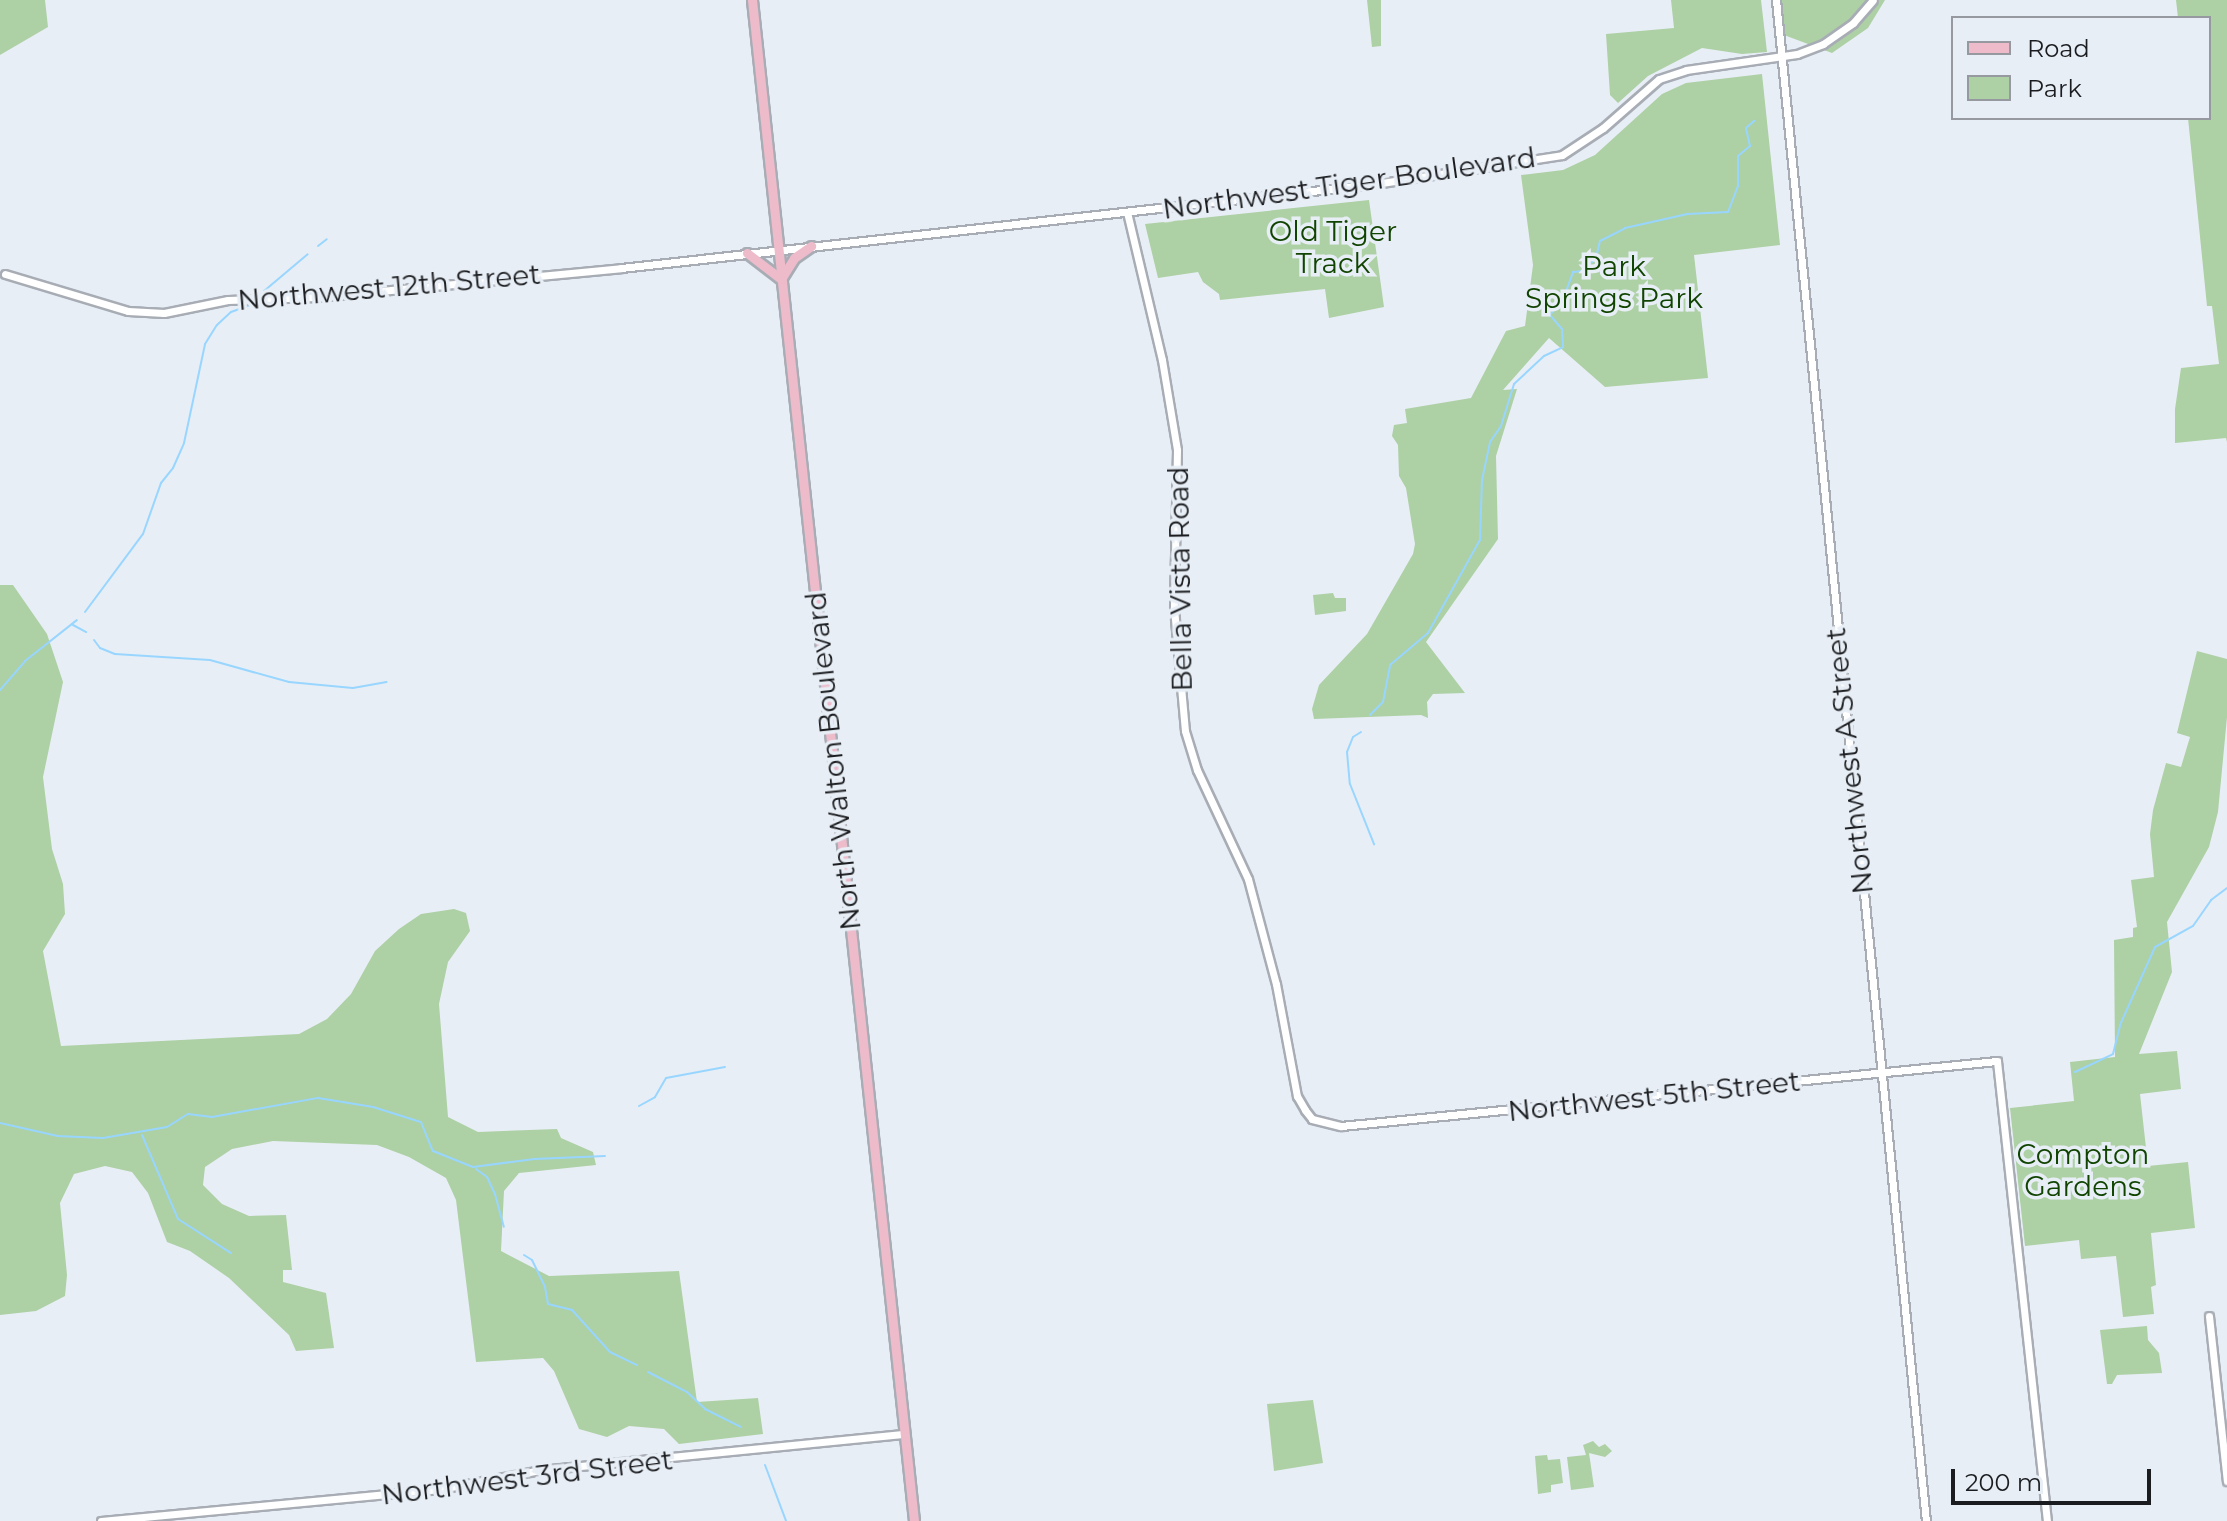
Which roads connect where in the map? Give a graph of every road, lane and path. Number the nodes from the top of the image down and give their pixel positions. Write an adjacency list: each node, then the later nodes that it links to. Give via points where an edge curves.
1 (752, 0): 7 (main road, North Walton Boulevard)
2 (1776, 0): 4 (street, Northwest A Street)
3 (1873, 0): 4 (street, Northwest Tiger Boulevard, via 1853,23 1823,44)
4 (1781, 59): 5 (street, Northwest Tiger Boulevard, via 1669,75 1562,155 1368,185); 11 (street, Northwest A Street)
5 (1127, 212): 6 (street, Northwest Tiger Boulevard); 12 (street, Bella Vista Road, via 1177,450 1174,608 1185,731 1197,770 1248,879 1276,984 1297,1096)
6 (811, 246): 7 (street, Northwest Tiger Boulevard); 10 (main road, via 798,254)
7 (778, 249): 8 (street, Northwest 12th Street); 10 (main road, North Walton Boulevard)
8 (747, 253): 9 (street, Northwest 12th Street, via 317,297 228,300 148,314); 10 (main road)
9 (5, 274)
10 (781, 279): 14 (main road, North Walton Boulevard)
11 (1880, 1074): 12 (street, Northwest 5th Street, via 1341,1126); 18 (street, Northwest A Street); 19 (street, Northwest 5th Street, via 1997,1061)
12 (1312, 1119)
13 (2209, 1316): 15 (street)
14 (904, 1434): 16 (street, Northwest 3rd Street, via 541,1470 440,1489); 17 (main road, North Walton Boulevard)
15 (2227, 1481)
16 (101, 1521)
17 (914, 1521)
18 (1926, 1521)
19 (2047, 1521)

